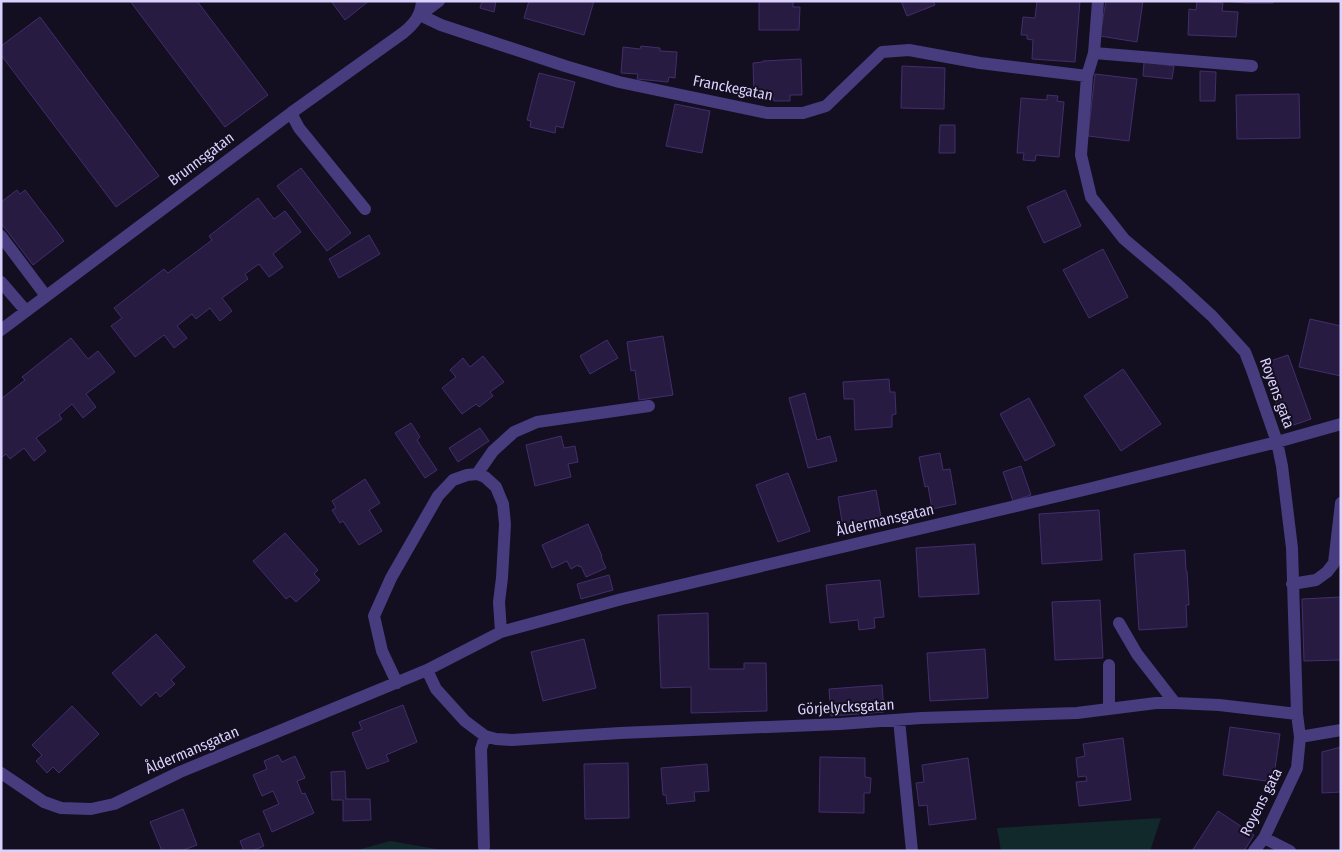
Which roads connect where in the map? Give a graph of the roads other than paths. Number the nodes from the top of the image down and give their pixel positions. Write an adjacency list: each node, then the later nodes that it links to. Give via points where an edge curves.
1 (422, 1): 4 (street)
2 (439, 1): 4 (street, Brunnsgatan)
3 (1098, 1): 5 (street, Royens gata)
4 (420, 15): 7 (street, Franckegatan, via 441,25 619,82 767,113 803,113 826,106 882,52 909,50 980,63); 8 (street, Brunnsgatan, via 404,33)
5 (1094, 53): 6 (street); 7 (street, Royens gata)
6 (1252, 66)
7 (1088, 76): 17 (street, Royens gata, via 1082,155 1091,197 1124,239 1212,316 1244,352)
8 (290, 113): 9 (street); 12 (street, Brunnsgatan)
9 (365, 209)
10 (1, 236): 12 (street)
11 (1, 282): 13 (street)
12 (46, 296): 13 (street, Brunnsgatan)
13 (26, 311): 14 (street, Brunnsgatan)
14 (1, 330)
15 (649, 406): 18 (street, via 537,422 514,432 493,451)
16 (1341, 424): 17 (street, Åldermansgatan)
17 (1277, 442): 20 (street, Royens gata, via 1292,548); 22 (street, Åldermansgatan, via 622,599)
18 (477, 474): 22 (street, via 496,487 502,504 505,524 499,602); 25 (street, via 453,480 438,496 391,578 374,616 382,651)
19 (1341, 503): 20 (street, via 1334,563 1316,580)
20 (1292, 584): 28 (street, Royens gata)
21 (1119, 623): 26 (street, via 1137,654)
22 (501, 632): 24 (street, Åldermansgatan)
23 (1109, 666): 27 (street)
24 (427, 670): 25 (street, Åldermansgatan); 31 (street, Görjelycksgatan, via 436,689 465,721)
25 (398, 683): 33 (street, Åldermansgatan, via 180,772 114,804 61,808 44,802)
26 (1175, 703): 27 (street, Görjelycksgatan); 28 (street, Görjelycksgatan)
27 (1109, 709): 29 (street, Görjelycksgatan)
28 (1297, 714): 32 (street, Royens gata)
29 (899, 720): 31 (street, Görjelycksgatan, via 512,740); 36 (street)
30 (1341, 730): 32 (street)
31 (485, 736): 35 (street, via 481,749)
32 (1300, 737): 34 (street, Royens gata, via 1296,768)
33 (1, 773)
34 (1264, 838): 37 (street, Royens gata); 38 (street)
35 (484, 847)
36 (912, 851)
37 (1254, 851)
38 (1290, 851)

